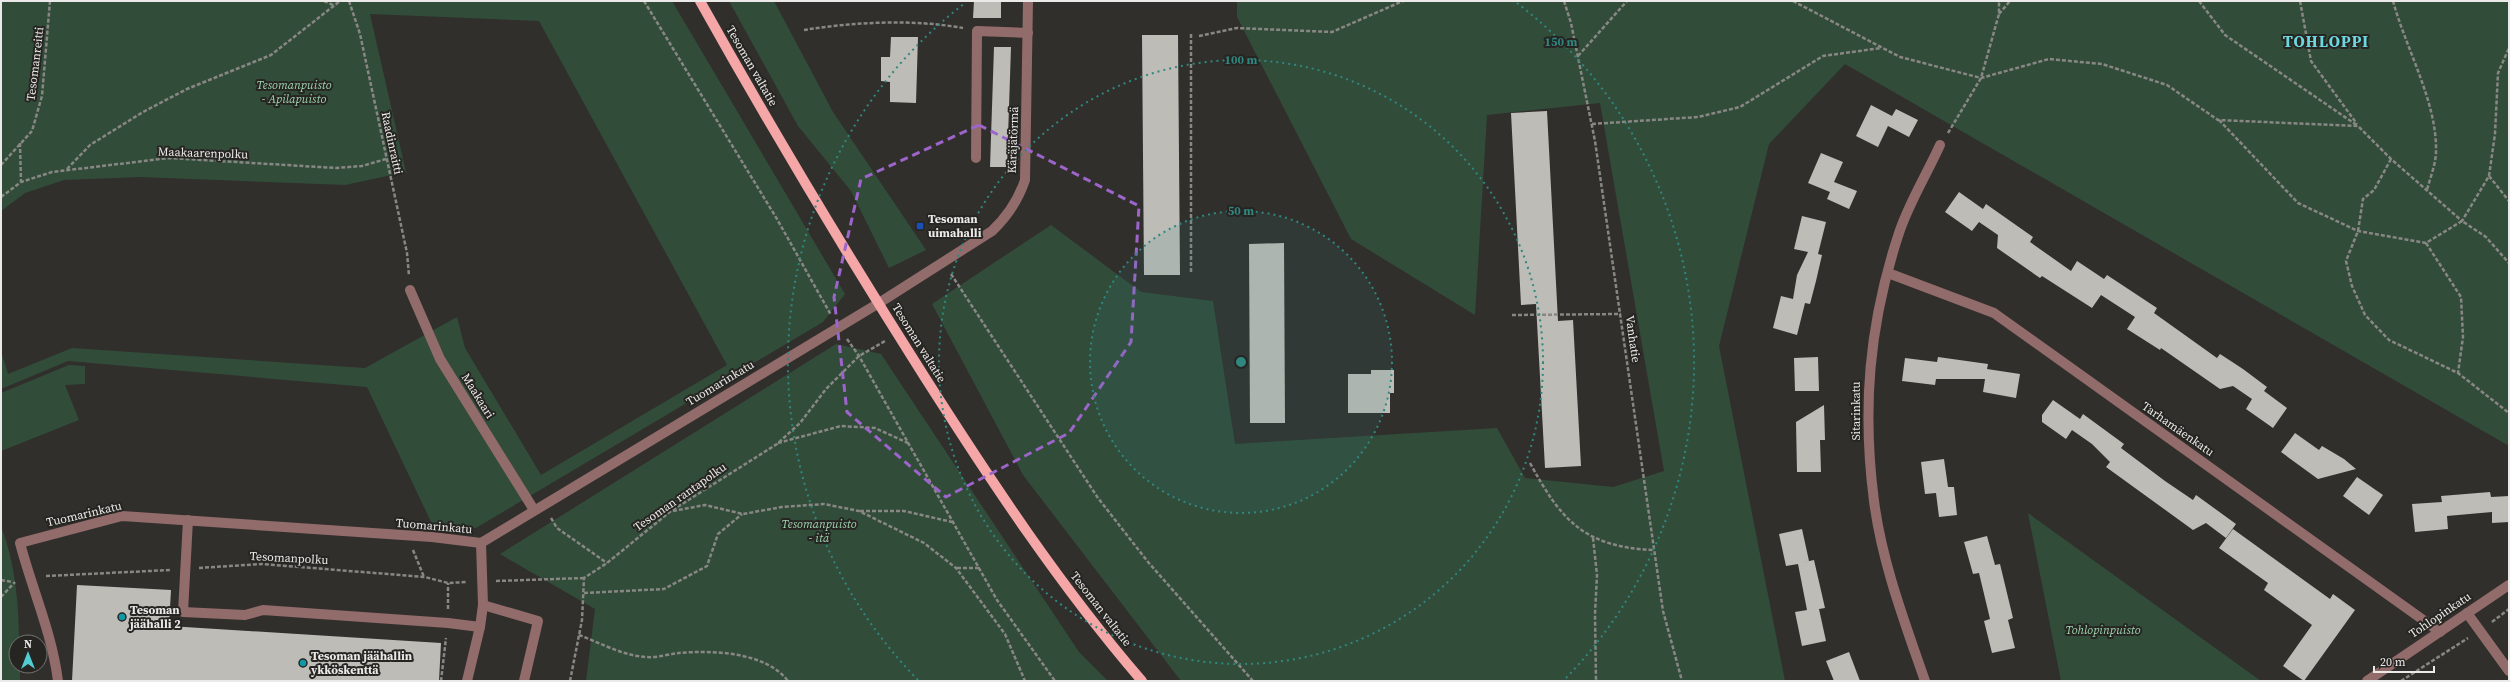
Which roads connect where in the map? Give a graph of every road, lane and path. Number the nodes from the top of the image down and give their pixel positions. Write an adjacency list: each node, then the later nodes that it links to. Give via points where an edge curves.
1 (50, 1): 31 (path, Tesomanreitti, via 42,96 32,131)
2 (324, 1): 17 (path)
3 (340, 1): 17 (path)
4 (349, 1): 34 (path, Raadinraitti, via 360,34)
5 (644, 1): 54 (path, via 777,219)
6 (700, 1): 51 (main road, Tesoman valtatie, via 812,194)
7 (1028, 1): 21 (street, Käräjätörmä)
8 (1403, 1): 23 (path, via 1332,32 1237,28)
9 (1564, 1): 26 (path, Vanhatie)
10 (1627, 1): 26 (path)
11 (1793, 1): 24 (path)
12 (1999, 1): 18 (path)
13 (2010, 1): 18 (path)
14 (2199, 1): 30 (path, via 2225,35)
15 (2300, 1): 30 (path, via 2311,61)
16 (2393, 1): 40 (path, via 2413,63 2432,110 2436,152)
17 (335, 6): 37 (path, via 271,55 187,88 142,112 90,145)
18 (1999, 14): 27 (path)
19 (804, 30): 20 (path, via 847,24 910,24 942,25)
20 (977, 31): 21 (street); 33 (street)
21 (1028, 33): 51 (street, Käräjätörmä, via 1027,152 1025,180 1019,198 1007,217 992,231)
22 (1191, 34): 47 (path)
23 (1199, 36)
24 (1882, 48): 27 (path, via 1900,57); 29 (path, via 1823,56 1740,107 1698,117)
25 (2509, 48): 38 (path, via 2498,73 2495,134)
26 (1578, 56): 29 (path, Vanhatie)
27 (1981, 78): 28 (path, via 2049,59 2102,64 2167,85); 32 (path)
28 (2218, 120): 30 (path); 44 (path, via 2298,202)
29 (1592, 124): 52 (path, Vanhatie)
30 (2358, 126): 35 (path)
31 (20, 143): 36 (path, Tesomanreitti); 39 (path)
32 (1940, 145): 48 (street, Sitarinkatu, via 1898,234)
33 (976, 158)
34 (386, 159): 37 (path, Maakaarenpolku, via 362,166 336,168 169,158); 50 (path, Raadinraitti, via 407,253)
35 (2391, 159): 40 (path); 44 (path, via 2374,190 2363,200)
36 (1, 165)
37 (66, 169): 39 (path, Maakaarenpolku)
38 (2489, 176): 42 (path); 43 (path)
39 (21, 182): 41 (path, Maakaarenpolku)
40 (2427, 190): 43 (path)
41 (1, 197)
42 (2509, 201)
43 (2462, 221): 45 (path); 46 (path, via 2486,238)
44 (2358, 231): 45 (path); 57 (path, via 2346,261 2352,286 2364,315 2389,340)
45 (2426, 242): 57 (path, via 2461,297 2463,337)
46 (2509, 263)
47 (1191, 272)
48 (1888, 273): 93 (street, Tarhamäenkatu, via 1994,313); 108 (street, Sitarinkatu, via 1870,356 1867,418 1874,502 1889,572)
49 (951, 274): 105 (path, via 1098,498 1148,562)
50 (410, 290): 63 (street, Maakaari, via 440,359)
51 (879, 303): 54 (street, Tuomarinkatu); 55 (main road, Tesoman valtatie)
52 (1621, 314): 53 (path); 72 (path, Vanhatie)
53 (1512, 316)
54 (837, 327): 56 (path); 62 (street, Tuomarinkatu)
55 (897, 334): 56 (path, Tesoman rantapolku); 104 (main road, Tesoman valtatie, via 1046,561 1109,643)
56 (859, 356): 59 (path); 60 (path, Tesoman rantapolku, via 826,389 800,423)
57 (2458, 373): 58 (path)
58 (2509, 414)
59 (908, 443): 60 (path, via 875,428 841,426); 68 (path)
60 (777, 444): 64 (path, Tesoman rantapolku)
61 (1530, 463): 70 (path, via 1559,512)
62 (544, 505): 63 (street, Tuomarinkatu); 73 (path, via 557,528)
63 (534, 510): 71 (street, Tuomarinkatu)
64 (671, 511): 66 (path, via 704,505); 73 (path, Tesoman rantapolku)
65 (859, 511): 66 (path, via 824,504 782,507); 68 (path, via 904,511); 74 (path, via 924,543)
66 (743, 514): 85 (path, via 718,534 707,566 664,589)
67 (188, 520): 69 (street, Tuomarinkatu); 76 (street); 77 (street, Tuomarinkatu, via 122,516 20,543)
68 (952, 522): 75 (path)
69 (411, 536): 71 (street, Tuomarinkatu); 78 (path, via 416,561)
70 (1593, 538): 72 (path, via 1636,549); 106 (path, via 1597,575)
71 (481, 543): 82 (street)
72 (1653, 550): 107 (path, Vanhatie, via 1662,611)
73 (608, 563): 79 (path, Tesoman rantapolku)
74 (956, 568): 75 (path); 102 (path, via 1005,634)
75 (979, 568): 103 (path, via 997,600)
76 (185, 570): 77 (path, Tesomanpolku); 78 (path, Tesomanpolku, via 262,564); 90 (street, via 183,612 245,615 264,610)
77 (29, 577): 81 (path, Tesomanpolku); 96 (street, via 49,632)
78 (425, 577): 83 (path, Tesomanpolku)
79 (584, 578): 82 (path, Tesomanpolku); 85 (path)
80 (1, 580): 81 (path)
81 (13, 582): 86 (path)
82 (483, 582): 83 (path, Tesomanpolku); 87 (street)
83 (448, 583): 90 (path)
84 (2509, 585): 89 (street, Tohlopinkatu)
85 (584, 593): 94 (path)
86 (1, 597)
87 (482, 605): 91 (street); 99 (street, via 538,621)
88 (2509, 609): 92 (path)
89 (2467, 613): 92 (street); 93 (street, Tohlopinkatu)
90 (448, 623): 91 (street); 97 (path)
91 (480, 627): 98 (street)
92 (2480, 630): 95 (street); 110 (path)
93 (2440, 632): 109 (street, Tohlopinkatu)
94 (579, 634): 100 (path); 101 (path, via 613,648 646,657 717,652 749,657 783,674)
95 (2509, 670)
96 (58, 681)
97 (441, 681)
98 (467, 681)
99 (524, 681)
100 (570, 681)
101 (788, 681)
102 (1025, 681)
103 (1055, 681)
104 (1142, 681)
105 (1253, 681)
106 (1596, 681)
107 (1682, 681)
108 (1925, 681)
109 (2367, 681)
110 (2401, 681)

